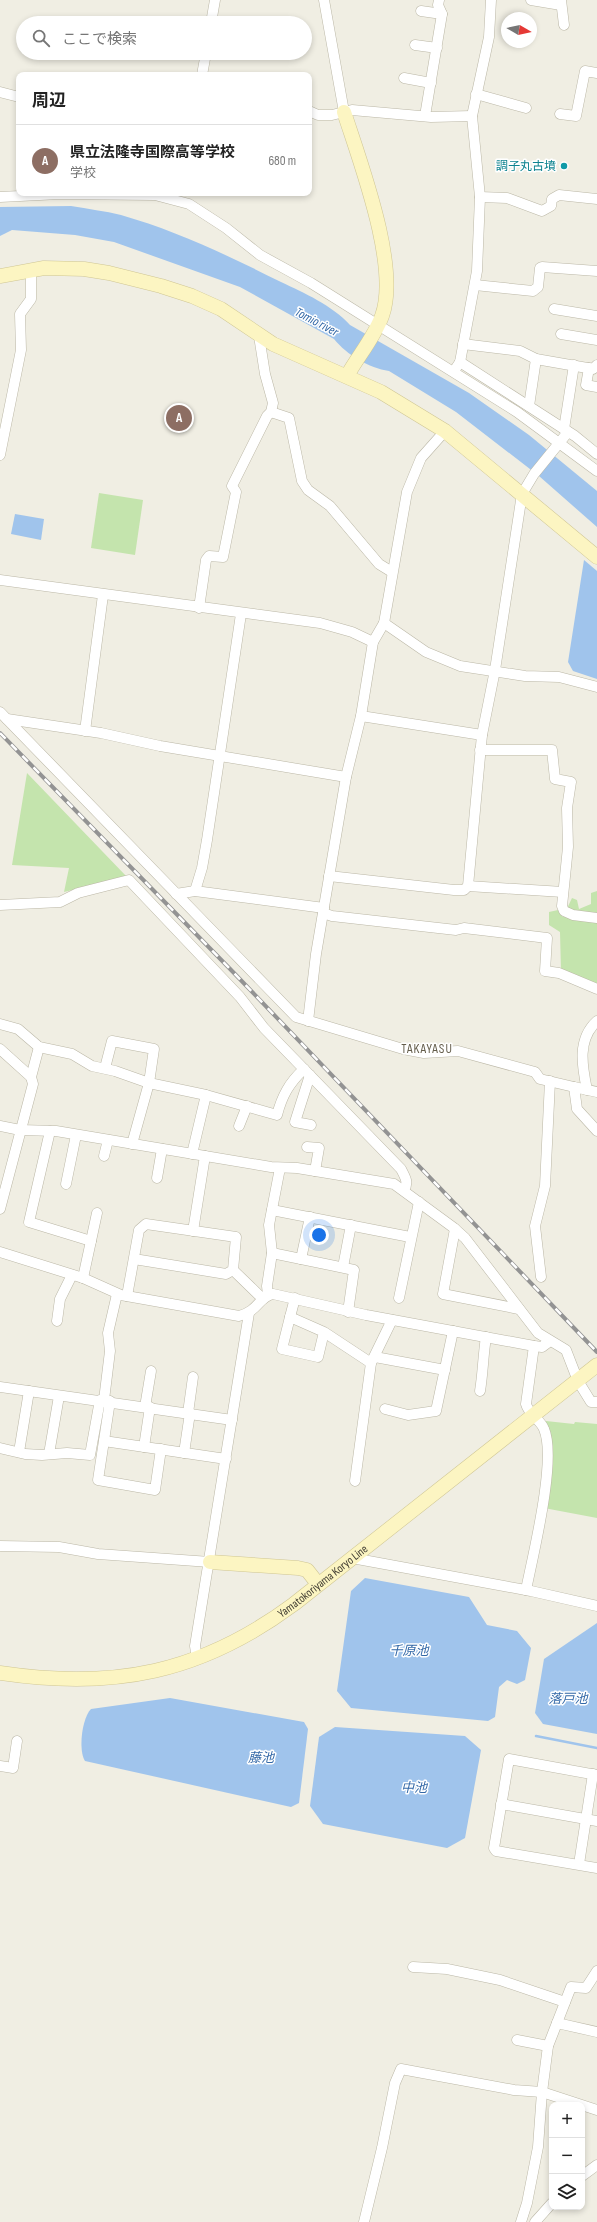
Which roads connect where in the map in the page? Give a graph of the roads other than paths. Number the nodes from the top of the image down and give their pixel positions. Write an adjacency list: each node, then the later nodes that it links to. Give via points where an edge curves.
1 (215, 0): 9 (street)
2 (324, 0): 23 (street)
3 (439, 0): 8 (street, via 438,5)
4 (491, 0): 19 (street, via 489,37)
5 (531, 0): 6 (street)
6 (561, 2): 10 (street)
7 (421, 11): 8 (street)
8 (442, 14): 12 (street)
9 (212, 16)
10 (564, 25)
11 (415, 45): 12 (street)
12 (437, 48): 17 (street)
13 (205, 60): 14 (street)
14 (203, 72)
15 (597, 73): 24 (street, via 585,71 576,116)
16 (404, 78): 17 (street)
17 (431, 83): 25 (street)
18 (0, 92): 20 (street)
19 (476, 94): 21 (street); 26 (street)
20 (16, 95)
21 (526, 108)
22 (312, 112): 23 (street, via 318,115)
23 (344, 112): 25 (street, via 352,110); 38 (street, via 375,212 385,262 387,292 383,316)
24 (560, 114)
25 (425, 116): 26 (street)
26 (472, 116): 30 (street)
27 (20, 196): 29 (street)
28 (159, 196): 38 (street, via 189,204 260,255)
29 (0, 197)
30 (480, 197): 31 (street, via 506,198 542,211 551,206 552,199 559,195); 35 (street)
31 (597, 199)
32 (31, 271): 34 (street); 40 (street, via 84,269 138,280 192,296 220,309); 55 (street, via 31,299 20,314 21,350)
33 (597, 271): 35 (street, via 542,267 538,287 533,290)
34 (0, 276)
35 (475, 285): 42 (street)
36 (554, 309): 37 (street)
37 (597, 316)
38 (378, 326): 45 (street); 47 (street)
39 (561, 334): 41 (street)
40 (259, 336): 47 (street); 50 (street, via 265,374 274,403)
41 (597, 340)
42 (463, 344): 43 (street, via 520,351); 45 (street)
43 (536, 359): 44 (street); 49 (street)
44 (574, 365): 46 (street); 51 (street)
45 (457, 367): 49 (street); 53 (street)
46 (593, 367): 48 (street, via 586,385)
47 (348, 374): 52 (street)
48 (597, 386)
49 (529, 406): 51 (street)
50 (271, 412): 59 (street, via 289,418 302,481 308,490 330,506 379,564); 62 (street, via 232,486 236,492 223,557 209,556 206,560)
51 (566, 430): 53 (street); 54 (street)
52 (445, 431): 57 (street); 59 (street, via 422,458 408,492)
53 (558, 444): 56 (street); 57 (street)
54 (597, 454)
55 (0, 455)
56 (597, 470)
57 (522, 494): 58 (street); 66 (street)
58 (597, 558)
59 (392, 572): 64 (street)
60 (0, 580): 61 (street)
61 (103, 595): 62 (street); 70 (street)
62 (199, 608): 63 (street)
63 (241, 614): 65 (street, via 320,623 352,632); 73 (street)
64 (384, 623): 65 (street); 66 (street, via 426,652 444,660 460,666)
65 (373, 642): 69 (street)
66 (495, 670): 67 (street, via 525,676 559,677); 71 (street)
67 (597, 687)
68 (3, 716): 70 (street); 79 (street)
69 (361, 716): 71 (street); 74 (street)
70 (85, 731): 73 (street)
71 (482, 735): 72 (street)
72 (480, 750): 76 (street); 78 (street, via 552,750 555,779 571,782 567,808 568,847)
73 (220, 756): 74 (street); 77 (street, via 202,868)
74 (346, 777): 75 (street)
75 (329, 876): 76 (street, via 454,890 464,890); 81 (street)
76 (468, 886): 78 (street)
77 (195, 891): 79 (street); 81 (street)
78 (563, 892): 82 (street, via 564,911)
79 (176, 894): 84 (street, via 296,1017)
80 (0, 905): 90 (street, via 60,902 78,893 129,880)
81 (323, 911): 83 (street, via 340,917 547,938 545,971 559,973); 84 (street)
82 (597, 918)
83 (597, 989)
84 (308, 1021): 92 (street, via 403,1049 424,1053 458,1051 535,1072 540,1079)
85 (597, 1021): 95 (street, via 590,1028 584,1043 582,1062)
86 (0, 1024): 87 (street, via 18,1029)
87 (39, 1047): 89 (street, via 72,1054 92,1066); 91 (street)
88 (0, 1048): 91 (street)
89 (105, 1068): 93 (street); 93 (street, via 112,1041 154,1049)
90 (307, 1072): 97 (street, via 292,1079 285,1090 277,1115); 98 (street, via 295,1122); 116 (street, via 401,1169 406,1178 407,1185)
91 (31, 1077): 101 (street, via 33,1084)
92 (550, 1082): 94 (street); 134 (street, via 546,1186 535,1226)
93 (149, 1083): 96 (street); 106 (street)
94 (574, 1087): 95 (street); 103 (street, via 577,1109)
95 (592, 1091)
96 (206, 1095): 97 (street); 109 (street)
97 (247, 1106): 100 (street)
98 (311, 1125)
99 (0, 1126): 101 (street)
100 (239, 1126)
101 (20, 1130): 102 (street); 118 (street)
102 (50, 1131): 104 (street); 126 (street, via 29,1222)
103 (597, 1131)
104 (76, 1135): 105 (street); 115 (street)
105 (108, 1140): 106 (street); 110 (street)
106 (132, 1144): 108 (street)
107 (307, 1147): 113 (street, via 319,1148)
108 (162, 1149): 109 (street); 114 (street)
109 (192, 1154): 111 (street)
110 (104, 1156)
111 (205, 1156): 112 (street); 124 (street)
112 (280, 1168): 113 (street); 119 (street)
113 (315, 1171): 116 (street, via 394,1184)
114 (157, 1178)
115 (66, 1184)
116 (404, 1190): 117 (street)
117 (419, 1202): 123 (street); 125 (street)
118 (0, 1209)
119 (272, 1210): 121 (street); 128 (street, via 269,1225)
120 (97, 1213): 126 (street)
121 (310, 1217): 122 (street); 130 (street)
122 (351, 1225): 125 (street); 131 (street)
123 (456, 1229): 140 (street); 140 (street, via 444,1294)
124 (193, 1231): 129 (street, via 146,1224 139,1230); 132 (street, via 236,1237)
125 (410, 1237): 139 (street)
126 (91, 1241): 135 (street)
127 (0, 1252): 133 (street)
128 (272, 1253): 130 (street); 137 (street)
129 (134, 1259): 132 (street, via 226,1274); 136 (street)
130 (301, 1259): 131 (street)
131 (343, 1267): 141 (street, via 354,1270)
132 (233, 1270): 137 (street)
133 (72, 1275): 135 (street); 145 (street, via 60,1299)
134 (541, 1277)
135 (83, 1278): 136 (street)
136 (122, 1295): 142 (street, via 239,1316); 161 (street, via 108,1332 110,1351)
137 (265, 1297): 138 (street); 142 (street)
138 (295, 1298): 141 (street); 143 (street)
139 (399, 1298)
140 (519, 1309): 149 (street, via 538,1333)
141 (348, 1312): 144 (street)
142 (249, 1313): 167 (street)
143 (290, 1317): 147 (street); 147 (street, via 282,1349 318,1358)
144 (392, 1320): 146 (street); 151 (street)
145 (57, 1321)
146 (453, 1331): 148 (street); 153 (street)
147 (324, 1332): 151 (street)
148 (486, 1337): 150 (street); 159 (street)
149 (550, 1341): 150 (street, via 542,1347); 156 (street, via 566,1350)
150 (534, 1346): 166 (street, via 526,1404)
151 (373, 1360): 153 (street); 176 (street)
152 (597, 1365): 156 (street, Yamatokoriyama Koryo Line)
153 (445, 1370): 164 (street, via 436,1412 408,1415)
154 (151, 1371): 163 (street)
155 (193, 1377): 165 (street)
156 (578, 1381): 162 (street, via 591,1402); 166 (street, Yamatokoriyama Koryo Line)
157 (0, 1387): 158 (street)
158 (29, 1391): 160 (street); 172 (street)
159 (480, 1391)
160 (59, 1396): 161 (street); 174 (street)
161 (104, 1400): 163 (street); 168 (street); 174 (street, via 90,1455)
162 (597, 1402)
163 (148, 1407): 165 (street); 169 (street)
164 (385, 1409)
165 (189, 1413): 167 (street); 173 (street)
166 (533, 1416): 178 (street, Yamatokoriyama Koryo Line); 181 (street, via 544,1429 549,1456 539,1528)
167 (232, 1420): 175 (street)
168 (104, 1440): 169 (street); 171 (street, via 98,1480 155,1490)
169 (144, 1447): 171 (street)
170 (0, 1448): 172 (street)
171 (161, 1449): 173 (street)
172 (19, 1452): 174 (street)
173 (184, 1452): 175 (street)
174 (49, 1454)
175 (226, 1459): 179 (street)
176 (355, 1482)
177 (0, 1546): 179 (street, via 59,1547 98,1554)
178 (352, 1558): 180 (street, Yamatokoriyama Koryo Line); 181 (street)
179 (210, 1562): 180 (street, via 298,1568 307,1570); 183 (street, via 195,1646)
180 (318, 1584): 183 (street, Yamatokoriyama Koryo Line, via 250,1635)
181 (526, 1590): 182 (street)
182 (597, 1606)
183 (197, 1659): 184 (street, Yamatokoriyama Koryo Line, via 135,1676 99,1680 54,1680)
184 (0, 1673)
185 (17, 1741): 186 (street, via 16,1769)
186 (0, 1766)
187 (595, 1774): 188 (street, via 509,1759); 189 (street)
188 (502, 1804): 189 (street); 191 (street, via 494,1848 496,1851)
189 (586, 1819): 190 (street); 191 (street)
190 (597, 1821)
191 (579, 1864): 192 (street)
192 (597, 1868)
193 (413, 1967): 195 (street, via 447,1969 500,1980)
194 (597, 1971): 195 (street, via 586,1988 572,1987)
195 (565, 2002): 196 (street)
196 (557, 2024): 197 (street); 199 (street)
197 (597, 2032)
198 (517, 2040): 199 (street)
199 (548, 2046): 200 (street)
200 (542, 2092): 201 (street); 205 (street, via 514,2090 401,2069 395,2083); 206 (street, via 537,2154)
201 (597, 2110)
202 (597, 2165): 203 (street)
203 (585, 2174)
204 (549, 2206): 207 (street)
205 (364, 2222)
206 (521, 2222)
207 (535, 2222)

